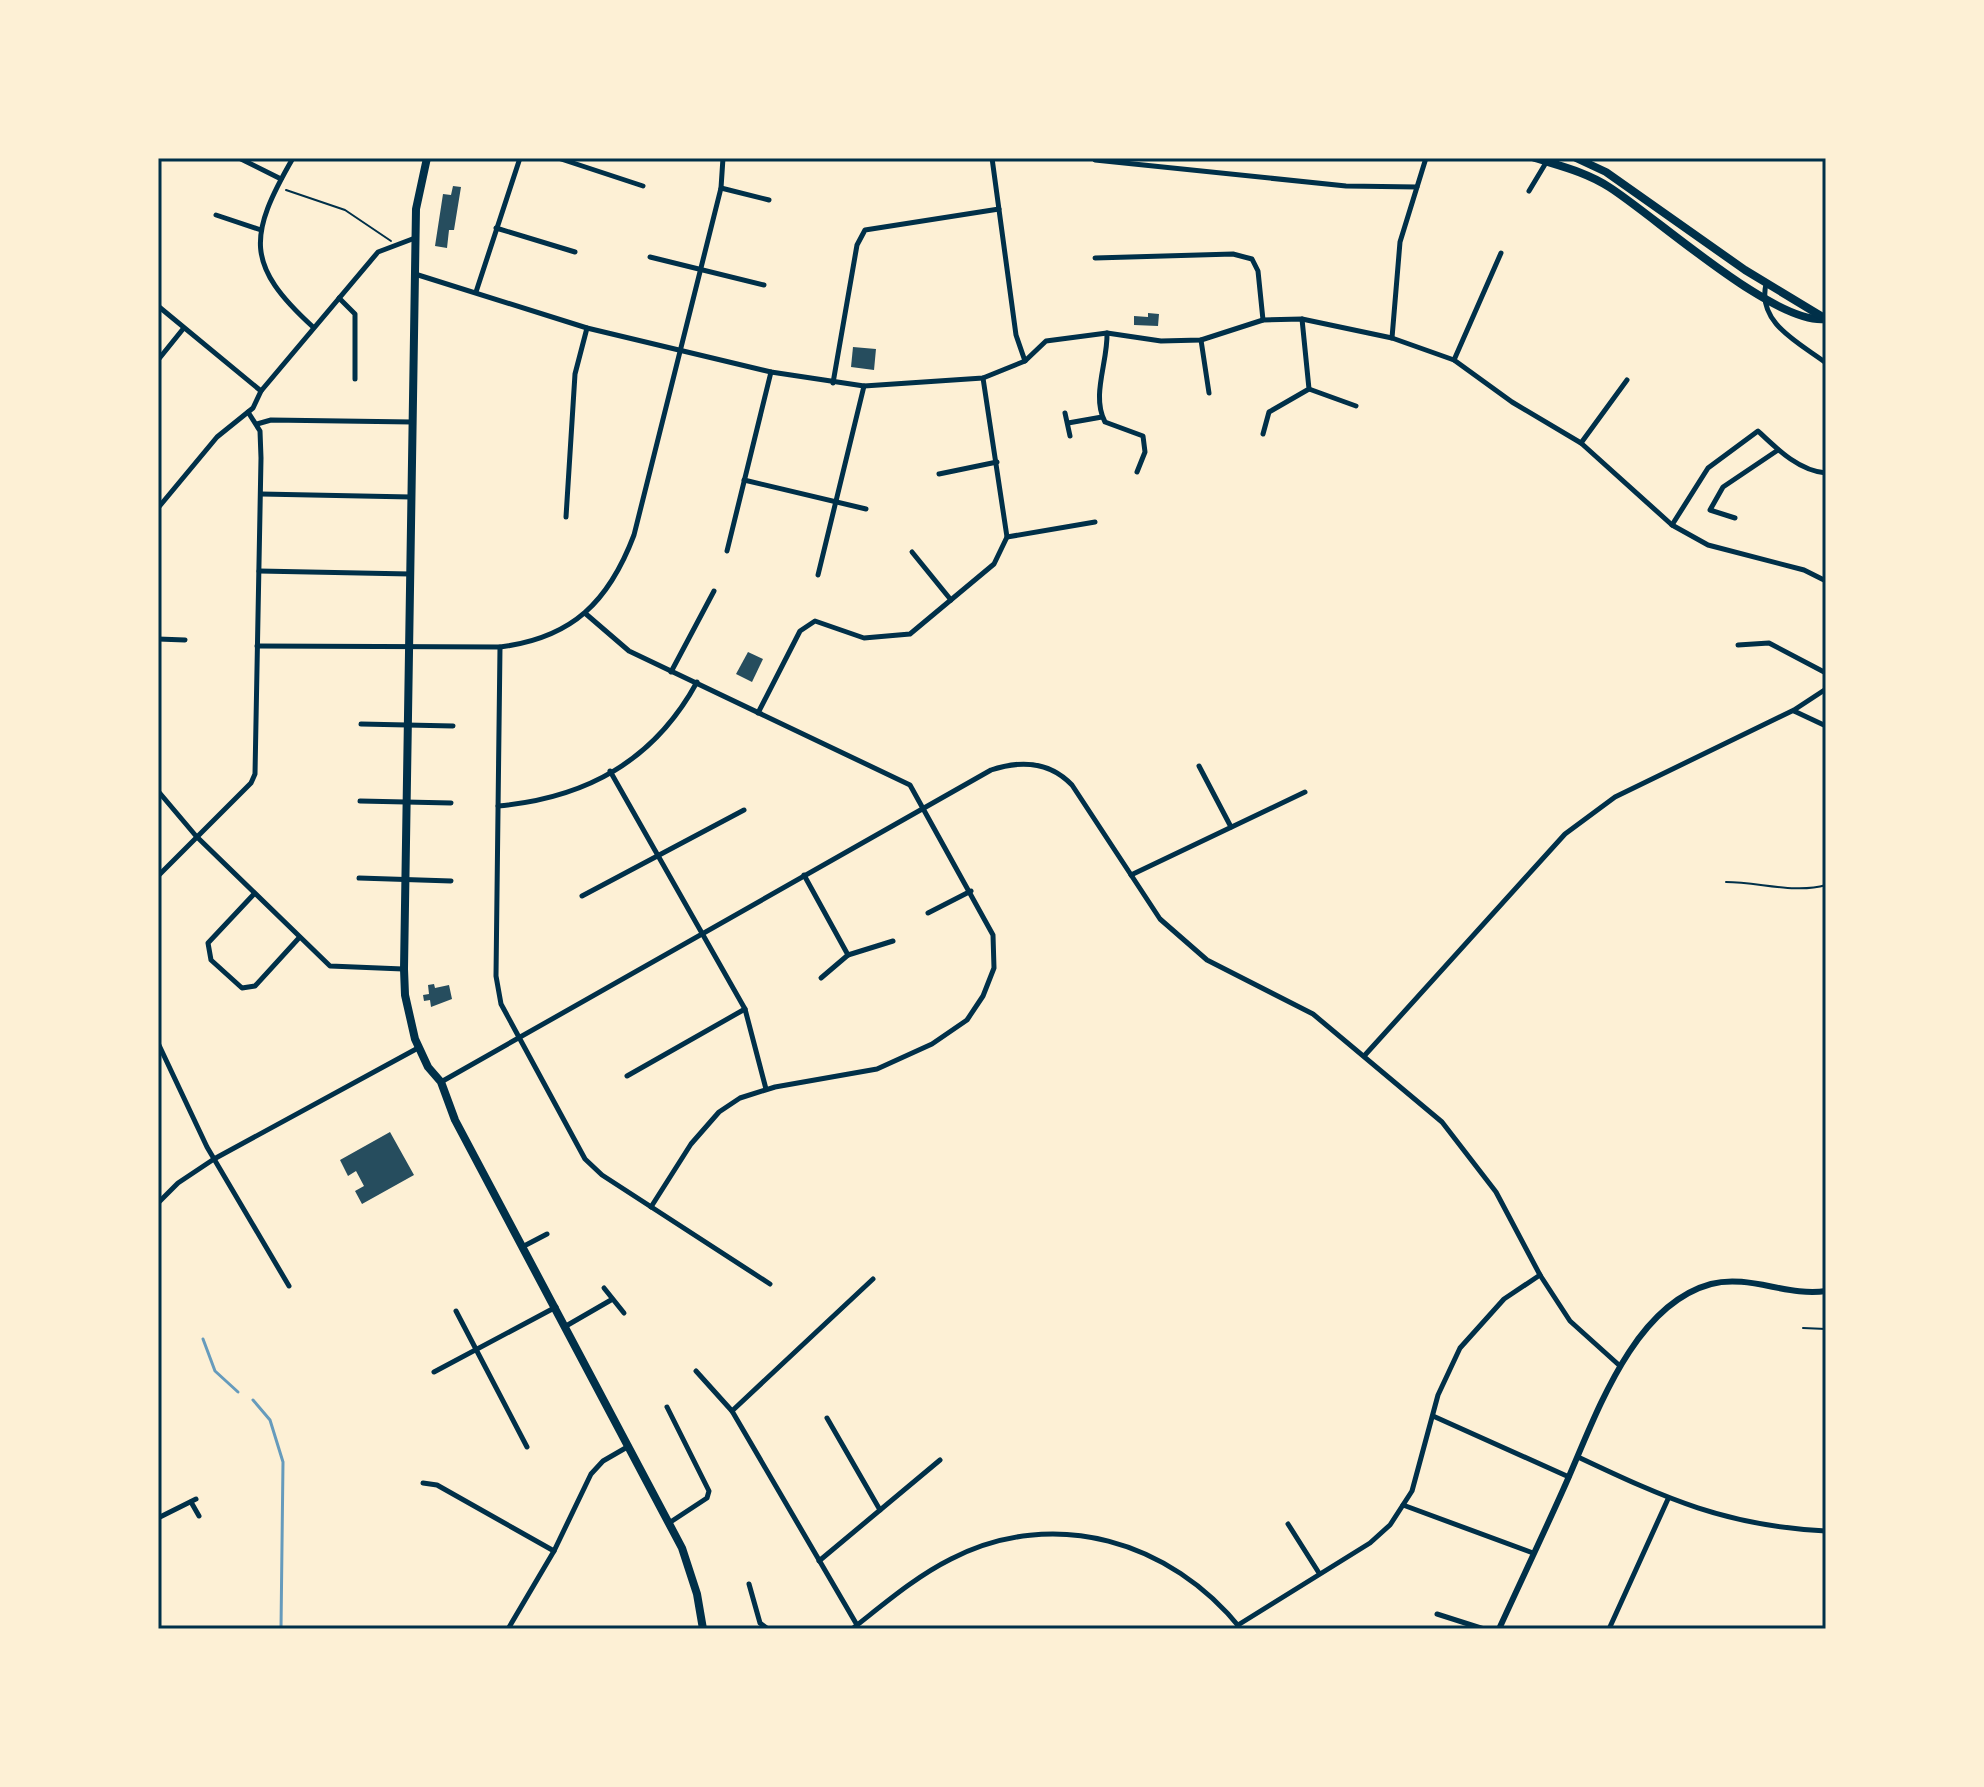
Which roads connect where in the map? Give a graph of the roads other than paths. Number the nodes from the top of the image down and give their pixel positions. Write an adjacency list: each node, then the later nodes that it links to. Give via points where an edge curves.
1 (239, 158): 13 (street)
2 (293, 158): 13 (street)
3 (427, 158): 23 (main road, via 419,180)
4 (520, 158): 21 (street)
5 (558, 158): 14 (street)
6 (723, 158): 16 (street)
7 (992, 158): 19 (street)
8 (1426, 158): 15 (street)
9 (1535, 158): 12 (main road)
10 (1576, 158): 30 (main road, via 1606,172)
11 (1095, 160): 15 (street, via 1346,186)
12 (1547, 160): 17 (street); 34 (main road, via 1609,187)
13 (281, 179): 22 (street)
14 (643, 186)
15 (1417, 187): 43 (street, via 1400,242)
16 (721, 188): 18 (street); 28 (street)
17 (1529, 191)
18 (769, 200)
19 (999, 209): 48 (street, via 1016,335); 54 (street, via 865,230 857,245)
20 (216, 215): 22 (street)
21 (496, 228): 24 (street); 32 (street)
22 (261, 230): 39 (street, via 265,271 279,297)
23 (415, 238): 29 (main road); 33 (street, via 378,252)
24 (575, 252)
25 (1501, 253): 47 (street)
26 (650, 257): 28 (street)
27 (1095, 258): 38 (street, via 1233,254 1252,259)
28 (701, 270): 31 (street); 45 (street)
29 (415, 274): 32 (street); 63 (main road)
30 (1766, 284): 34 (street); 37 (main road)
31 (764, 285)
32 (476, 292): 40 (street)
33 (339, 298): 39 (street); 52 (street, via 355,314)
34 (1763, 298): 37 (main road); 49 (street, via 1776,325)
35 (158, 306): 41 (street)
36 (1302, 319): 38 (street); 43 (street); 56 (street)
37 (1826, 319)
38 (1263, 320): 44 (street)
39 (313, 327): 57 (street)
40 (587, 328): 45 (street); 80 (street, via 575,374)
41 (183, 329): 46 (street); 57 (street)
42 (1107, 333): 44 (street); 48 (street, via 1046,341); 62 (street, via 1097,408)
43 (1392, 338): 47 (street)
44 (1201, 340): 58 (street)
45 (679, 350): 50 (street); 93 (street, via 634,535 620,573)
46 (158, 360)
47 (1454, 360): 68 (street)
48 (1025, 361): 51 (street)
49 (1826, 363)
50 (771, 372): 54 (street); 74 (street)
51 (983, 378): 55 (street); 70 (street)
52 (355, 379)
53 (1627, 380): 68 (street)
54 (833, 383): 55 (street)
55 (864, 386): 77 (street)
56 (1309, 389): 59 (street); 66 (street, via 1269,412)
57 (261, 391): 60 (street)
58 (1209, 393)
59 (1356, 406)
60 (248, 412): 65 (street); 78 (street, via 217,437)
61 (1065, 413): 64 (street)
62 (1102, 417): 64 (street); 71 (street, via 1143,436 1145,452)
63 (413, 422): 65 (street); 76 (main road)
64 (1068, 423): 67 (street)
65 (257, 424): 75 (street)
66 (1263, 434)
67 (1070, 436)
68 (1581, 443): 83 (street)
69 (1778, 450): 72 (street, via 1813,472); 81 (street, via 1723,487 1710,510); 83 (street, via 1758,431 1708,468)
70 (997, 462): 73 (street); 84 (street)
71 (1137, 472)
72 (1826, 473)
73 (939, 474)
74 (744, 480): 77 (street); 85 (street)
75 (261, 494): 76 (street); 87 (street)
76 (412, 497): 88 (main road)
77 (837, 502): 79 (street); 89 (street)
78 (158, 508)
79 (866, 509)
80 (566, 517)
81 (1735, 518)
82 (1095, 522): 84 (street)
83 (1672, 525): 90 (street, via 1708,545 1804,570)
84 (1007, 537): 92 (street, via 994,564)
85 (727, 551)
86 (912, 552): 92 (street)
87 (259, 571): 88 (street); 97 (street)
88 (411, 574): 99 (main road)
89 (818, 575)
90 (1826, 581)
91 (714, 591): 100 (street)
92 (951, 600): 105 (street, via 910,634 864,638 815,621 800,631)
93 (586, 614): 98 (street, via 535,640); 100 (street, via 629,651)
94 (158, 639): 95 (street)
95 (185, 640)
96 (1738, 645): 101 (street, via 1769,643)
97 (257, 646): 99 (street); 121 (street, via 255,774)
98 (500, 647): 99 (street); 117 (street)
99 (410, 649): 107 (main road)
100 (671, 672): 102 (street)
101 (1826, 673)
102 (697, 682): 105 (street); 111 (street, via 662,736)
103 (1826, 689): 104 (street)
104 (1794, 710): 109 (street); 143 (street, via 1615,797 1565,834)
105 (758, 713): 118 (street, via 910,785)
106 (361, 724): 107 (street)
107 (409, 726): 108 (street); 115 (main road)
108 (453, 726)
109 (1826, 726)
110 (1199, 766): 120 (street)
111 (610, 771): 117 (street, via 554,799); 122 (street)
112 (158, 791): 121 (street)
113 (1305, 792): 120 (street)
114 (360, 801): 115 (street)
115 (407, 802): 116 (street); 127 (main road)
116 (451, 803)
117 (498, 806): 140 (street, via 496,983)
118 (925, 808): 123 (street); 124 (street, via 991,770 1016,763 1044,766 1072,785); 129 (street)
119 (744, 810): 122 (street)
120 (1231, 827): 124 (street)
121 (196, 836): 125 (street); 130 (street)
122 (659, 855): 131 (street); 133 (street)
123 (804, 875): 133 (street); 136 (street)
124 (1131, 875): 143 (street, via 1160,919 1190,949 1313,1014)
125 (158, 876)
126 (359, 878): 127 (street)
127 (406, 880): 128 (street); 137 (main road)
128 (451, 881)
129 (971, 891): 132 (street); 146 (street, via 993,935 994,968 967,1020 932,1044 877,1069)
130 (254, 894): 134 (street); 134 (street, via 208,943 211,960 242,988 255,986)
131 (582, 896)
132 (928, 913)
133 (703, 934): 139 (street); 140 (street)
134 (298, 939): 137 (street, via 330,966)
135 (893, 941): 136 (street)
136 (848, 955): 138 (street)
137 (404, 969): 142 (main road)
138 (821, 978)
139 (745, 1009): 144 (street); 146 (street)
140 (519, 1038): 145 (street); 149 (street, via 585,1159)
141 (158, 1043): 147 (street)
142 (418, 1048): 145 (main road); 147 (street)
143 (1365, 1055): 152 (street, via 1442,1122 1471,1157)
144 (627, 1076)
145 (441, 1082): 151 (main road, via 455,1120)
146 (766, 1089): 149 (street, via 719,1112 691,1144)
147 (214, 1159): 148 (street); 155 (street)
148 (158, 1203)
149 (651, 1207): 154 (street)
150 (547, 1234): 151 (street)
151 (524, 1246): 159 (main road)
152 (1540, 1275): 166 (street, via 1570,1321); 171 (street, via 1504,1299 1465,1340 1442,1383)
153 (873, 1279): 170 (street)
154 (770, 1284)
155 (289, 1286)
156 (604, 1288): 158 (street)
157 (1826, 1291): 166 (street, via 1728,1281 1708,1285 1667,1307)
158 (611, 1300): 161 (street); 162 (street)
159 (556, 1307): 162 (main road); 165 (street)
160 (456, 1311): 165 (street)
161 (624, 1313)
162 (566, 1326): 173 (main road)
163 (1803, 1328): 164 (lane)
164 (1826, 1329)
165 (476, 1349): 168 (street); 174 (street)
166 (1620, 1366): 175 (street)
167 (696, 1371): 170 (street)
168 (434, 1372)
169 (667, 1407): 184 (street, via 709,1491 707,1498)
170 (732, 1411): 189 (street)
171 (1433, 1416): 177 (street); 180 (street, via 1421,1470)
172 (827, 1418): 181 (street)
173 (629, 1446): 184 (main road); 187 (street, via 597,1467)
174 (527, 1447)
175 (1578, 1457): 177 (street); 179 (street)
176 (940, 1460): 181 (street)
177 (1569, 1477): 188 (street)
178 (423, 1483): 187 (street, via 437,1485)
179 (1668, 1499): 186 (street, via 1737,1522); 200 (street)
180 (1403, 1505): 188 (street); 190 (street, via 1370,1543)
181 (880, 1510): 189 (street)
182 (199, 1516): 183 (street, via 193,1500)
183 (158, 1518)
184 (669, 1523): 196 (main road, via 689,1566)
185 (1288, 1524): 190 (street)
186 (1826, 1531)
187 (554, 1551): 195 (street)
188 (1533, 1553): 199 (street)
189 (819, 1561): 193 (street)
190 (1319, 1573): 194 (street)
191 (749, 1584): 197 (street, via 760,1623)
192 (1437, 1614): 198 (street)
193 (854, 1627): 194 (street, via 952,1558 990,1544 1052,1535 1110,1541 1163,1561 1198,1584)
194 (1239, 1627)
195 (508, 1629)
196 (703, 1629)
197 (768, 1629)
198 (1484, 1629)
199 (1499, 1629)
200 (1609, 1629)

